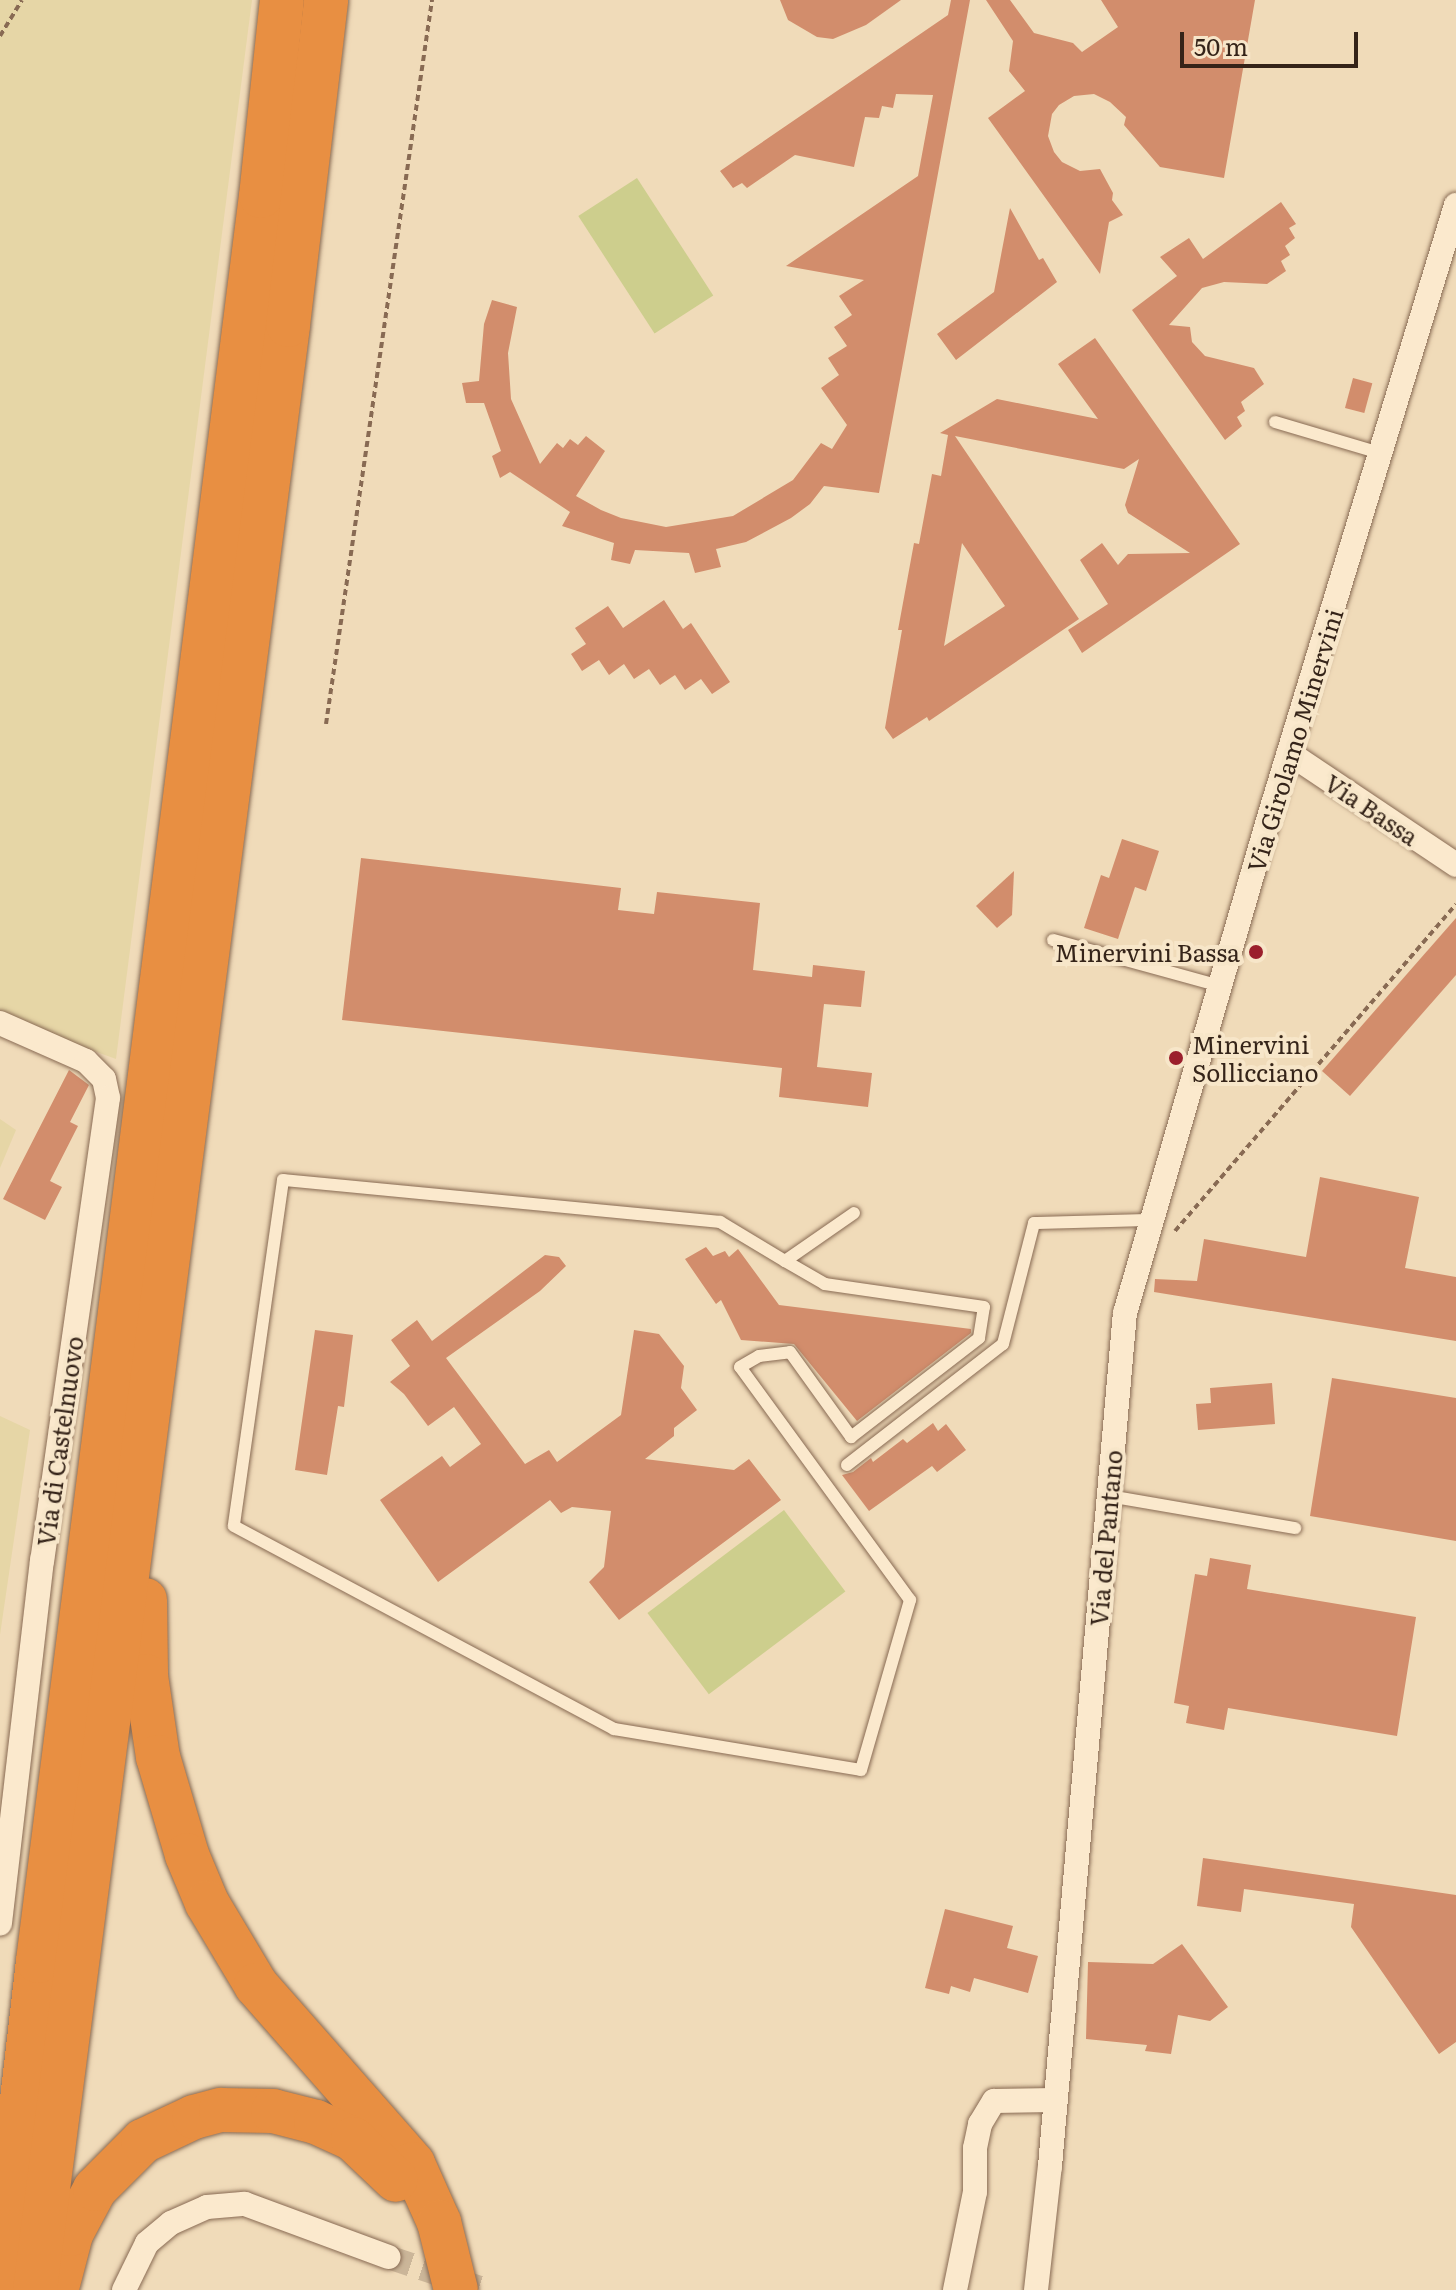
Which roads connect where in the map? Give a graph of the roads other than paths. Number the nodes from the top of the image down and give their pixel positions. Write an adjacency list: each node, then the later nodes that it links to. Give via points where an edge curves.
1 (282, 0): 20 (highway)
2 (326, 0): 15 (highway)
3 (1456, 205): 5 (street, Via Girolamo Minervini)
4 (1275, 422): 5 (lane)
5 (1383, 454): 6 (street, Via Girolamo Minervini)
6 (1289, 753): 7 (street, Via Bassa); 9 (street, Via Girolamo Minervini)
7 (1456, 865)
8 (1053, 940): 9 (lane)
9 (1220, 986): 12 (street, Via Girolamo Minervini)
10 (0, 1023): 19 (street, Via di Castelnuovo, via 86,1061 104,1079 108,1098 42,1560)
11 (854, 1213): 13 (lane)
12 (1150, 1220): 14 (street, Via Girolamo Minervini); 16 (lane, via 1034,1223 1003,1344)
13 (785, 1261): 13 (lane, via 825,1284 984,1307 979,1338 851,1437 790,1352 759,1356 740,1367 910,1600 861,1770 614,1729 234,1526 283,1180 720,1222)
14 (1137, 1275): 17 (street, Via del Pantano, via 1125,1313)
15 (150, 1381): 25 (highway); 29 (highway, via 146,1676 158,1757 187,1855 207,1903 256,1985 413,2164 439,2222)
16 (847, 1465)
17 (1109, 1496): 18 (lane); 21 (street, Via del Pantano)
18 (1295, 1528)
19 (0, 1924)
20 (38, 1961): 22 (highway); 24 (highway)
21 (1054, 2100): 30 (street, via 994,2101 980,2124 975,2192); 31 (street, Via del Pantano)
22 (0, 2151)
23 (388, 2257): 27 (street, via 245,2204 207,2207 171,2223 147,2243)
24 (0, 2290)
25 (35, 2290)
26 (56, 2290): 28 (highway, via 71,2234 95,2189 143,2141 221,2110 273,2111 353,2139 389,2169 418,2211)
27 (124, 2290)
28 (443, 2290)
29 (456, 2290)
30 (955, 2290)
31 (1036, 2290)

